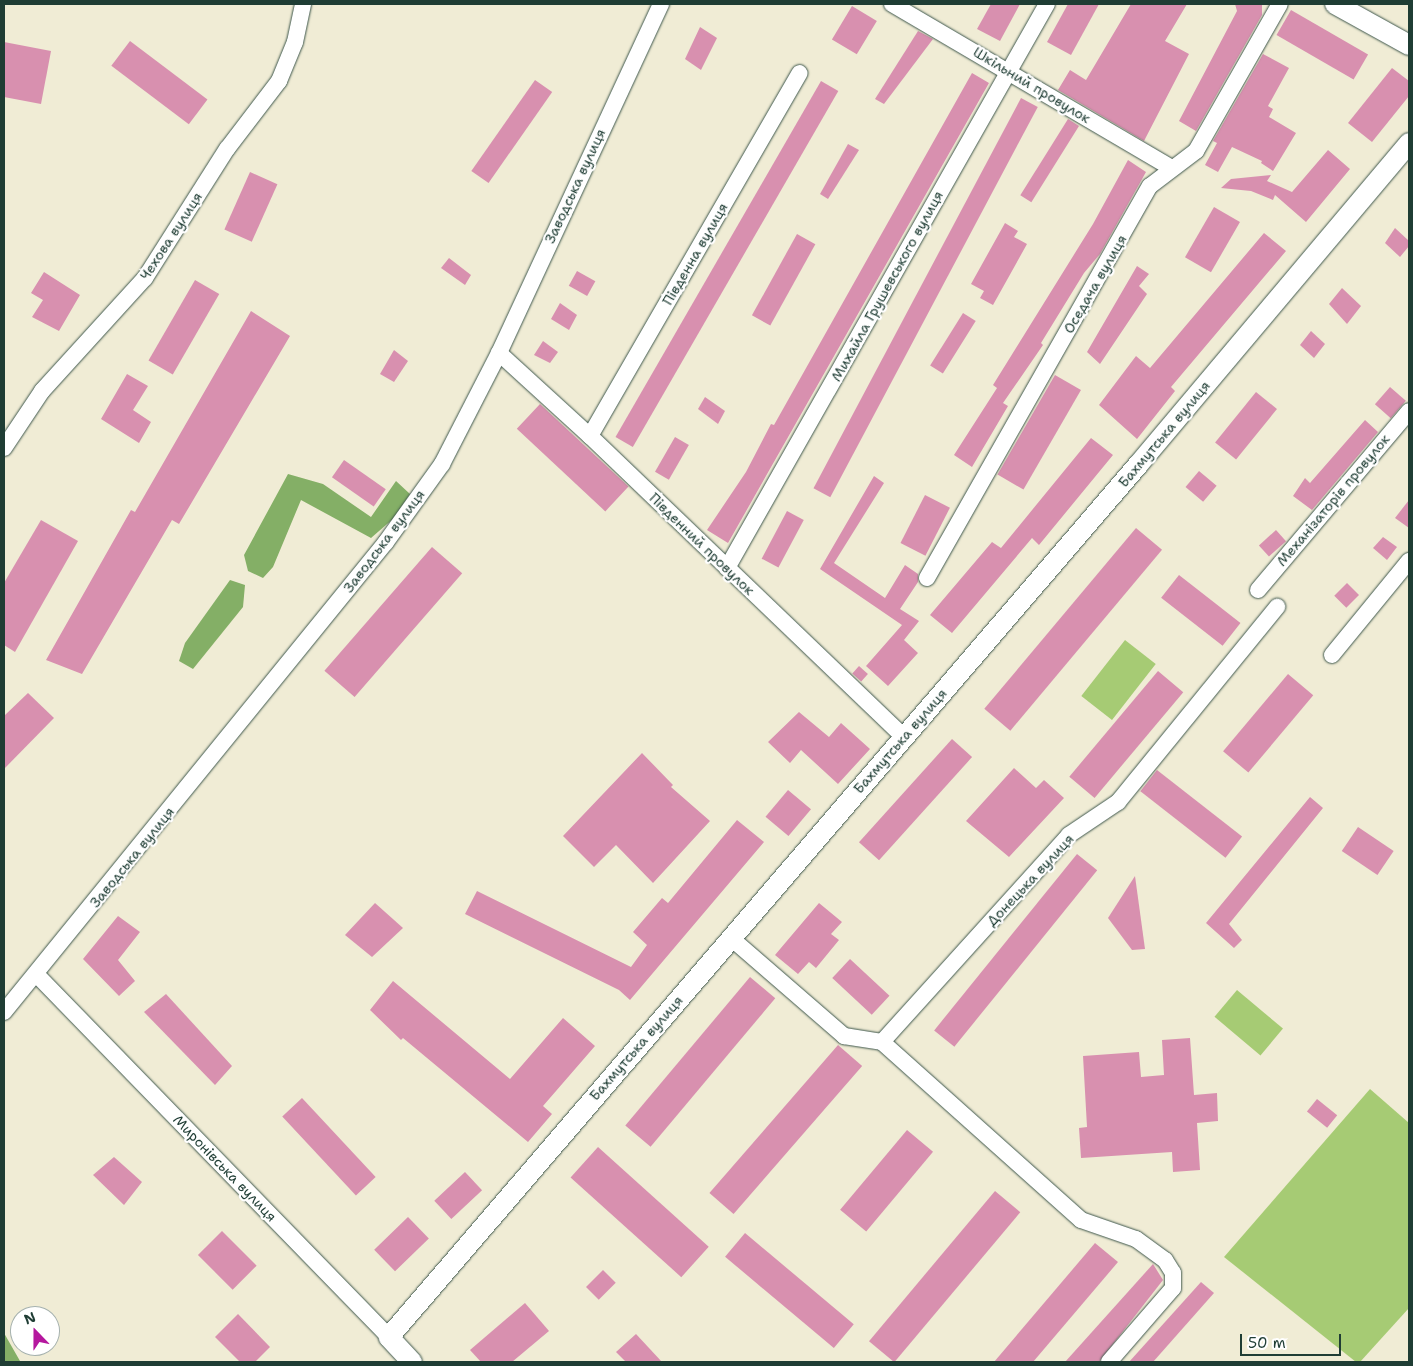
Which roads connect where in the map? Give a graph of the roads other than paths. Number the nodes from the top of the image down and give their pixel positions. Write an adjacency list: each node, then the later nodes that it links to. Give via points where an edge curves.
1 (303, 4): 15 (street, Чехова вулиця, via 295,42 279,80 227,149 145,278 42,391)
2 (661, 4): 12 (street, Заводська вулиця)
3 (892, 4): 8 (street, Шкільний провулок)
4 (1047, 4): 8 (street, Михайла Грушевського вулиця)
5 (1280, 4): 11 (street, Оседача вулиця, via 1196,151)
6 (1335, 4): 7 (street)
7 (1409, 46)
8 (1008, 71): 11 (street, Шкільний провулок); 17 (street, Михайла Грушевського вулиця)
9 (800, 73): 14 (street, Південна вулиця)
10 (1409, 143): 22 (street, Бахмутська вулиця)
11 (1171, 168): 18 (street, Оседача вулиця, via 1150,186)
12 (499, 353): 14 (street, Південний провулок); 24 (street, Заводська вулиця, via 442,464 386,542)
13 (1409, 411): 19 (street, Механізаторів провулок)
14 (590, 436): 17 (street, Південний провулок)
15 (4, 448)
16 (1409, 562): 21 (street)
17 (728, 568): 22 (street, Південний провулок)
18 (927, 578)
19 (1258, 590)
20 (1277, 607): 26 (street, Донецька вулиця, via 1118,802 1069,835)
21 (1332, 655)
22 (904, 737): 23 (street, Бахмутська вулиця)
23 (731, 938): 26 (street, via 844,1036); 27 (street, Бахмутська вулиця)
24 (36, 975): 25 (street, Заводська вулиця); 27 (street, Миронівська вулиця)
25 (4, 1012)
26 (882, 1042): 29 (street, via 1081,1220 1136,1239 1165,1260 1173,1273 1173,1288)
27 (389, 1337): 28 (street, Миронівська вулиця)
28 (412, 1362)
29 (1109, 1362)

